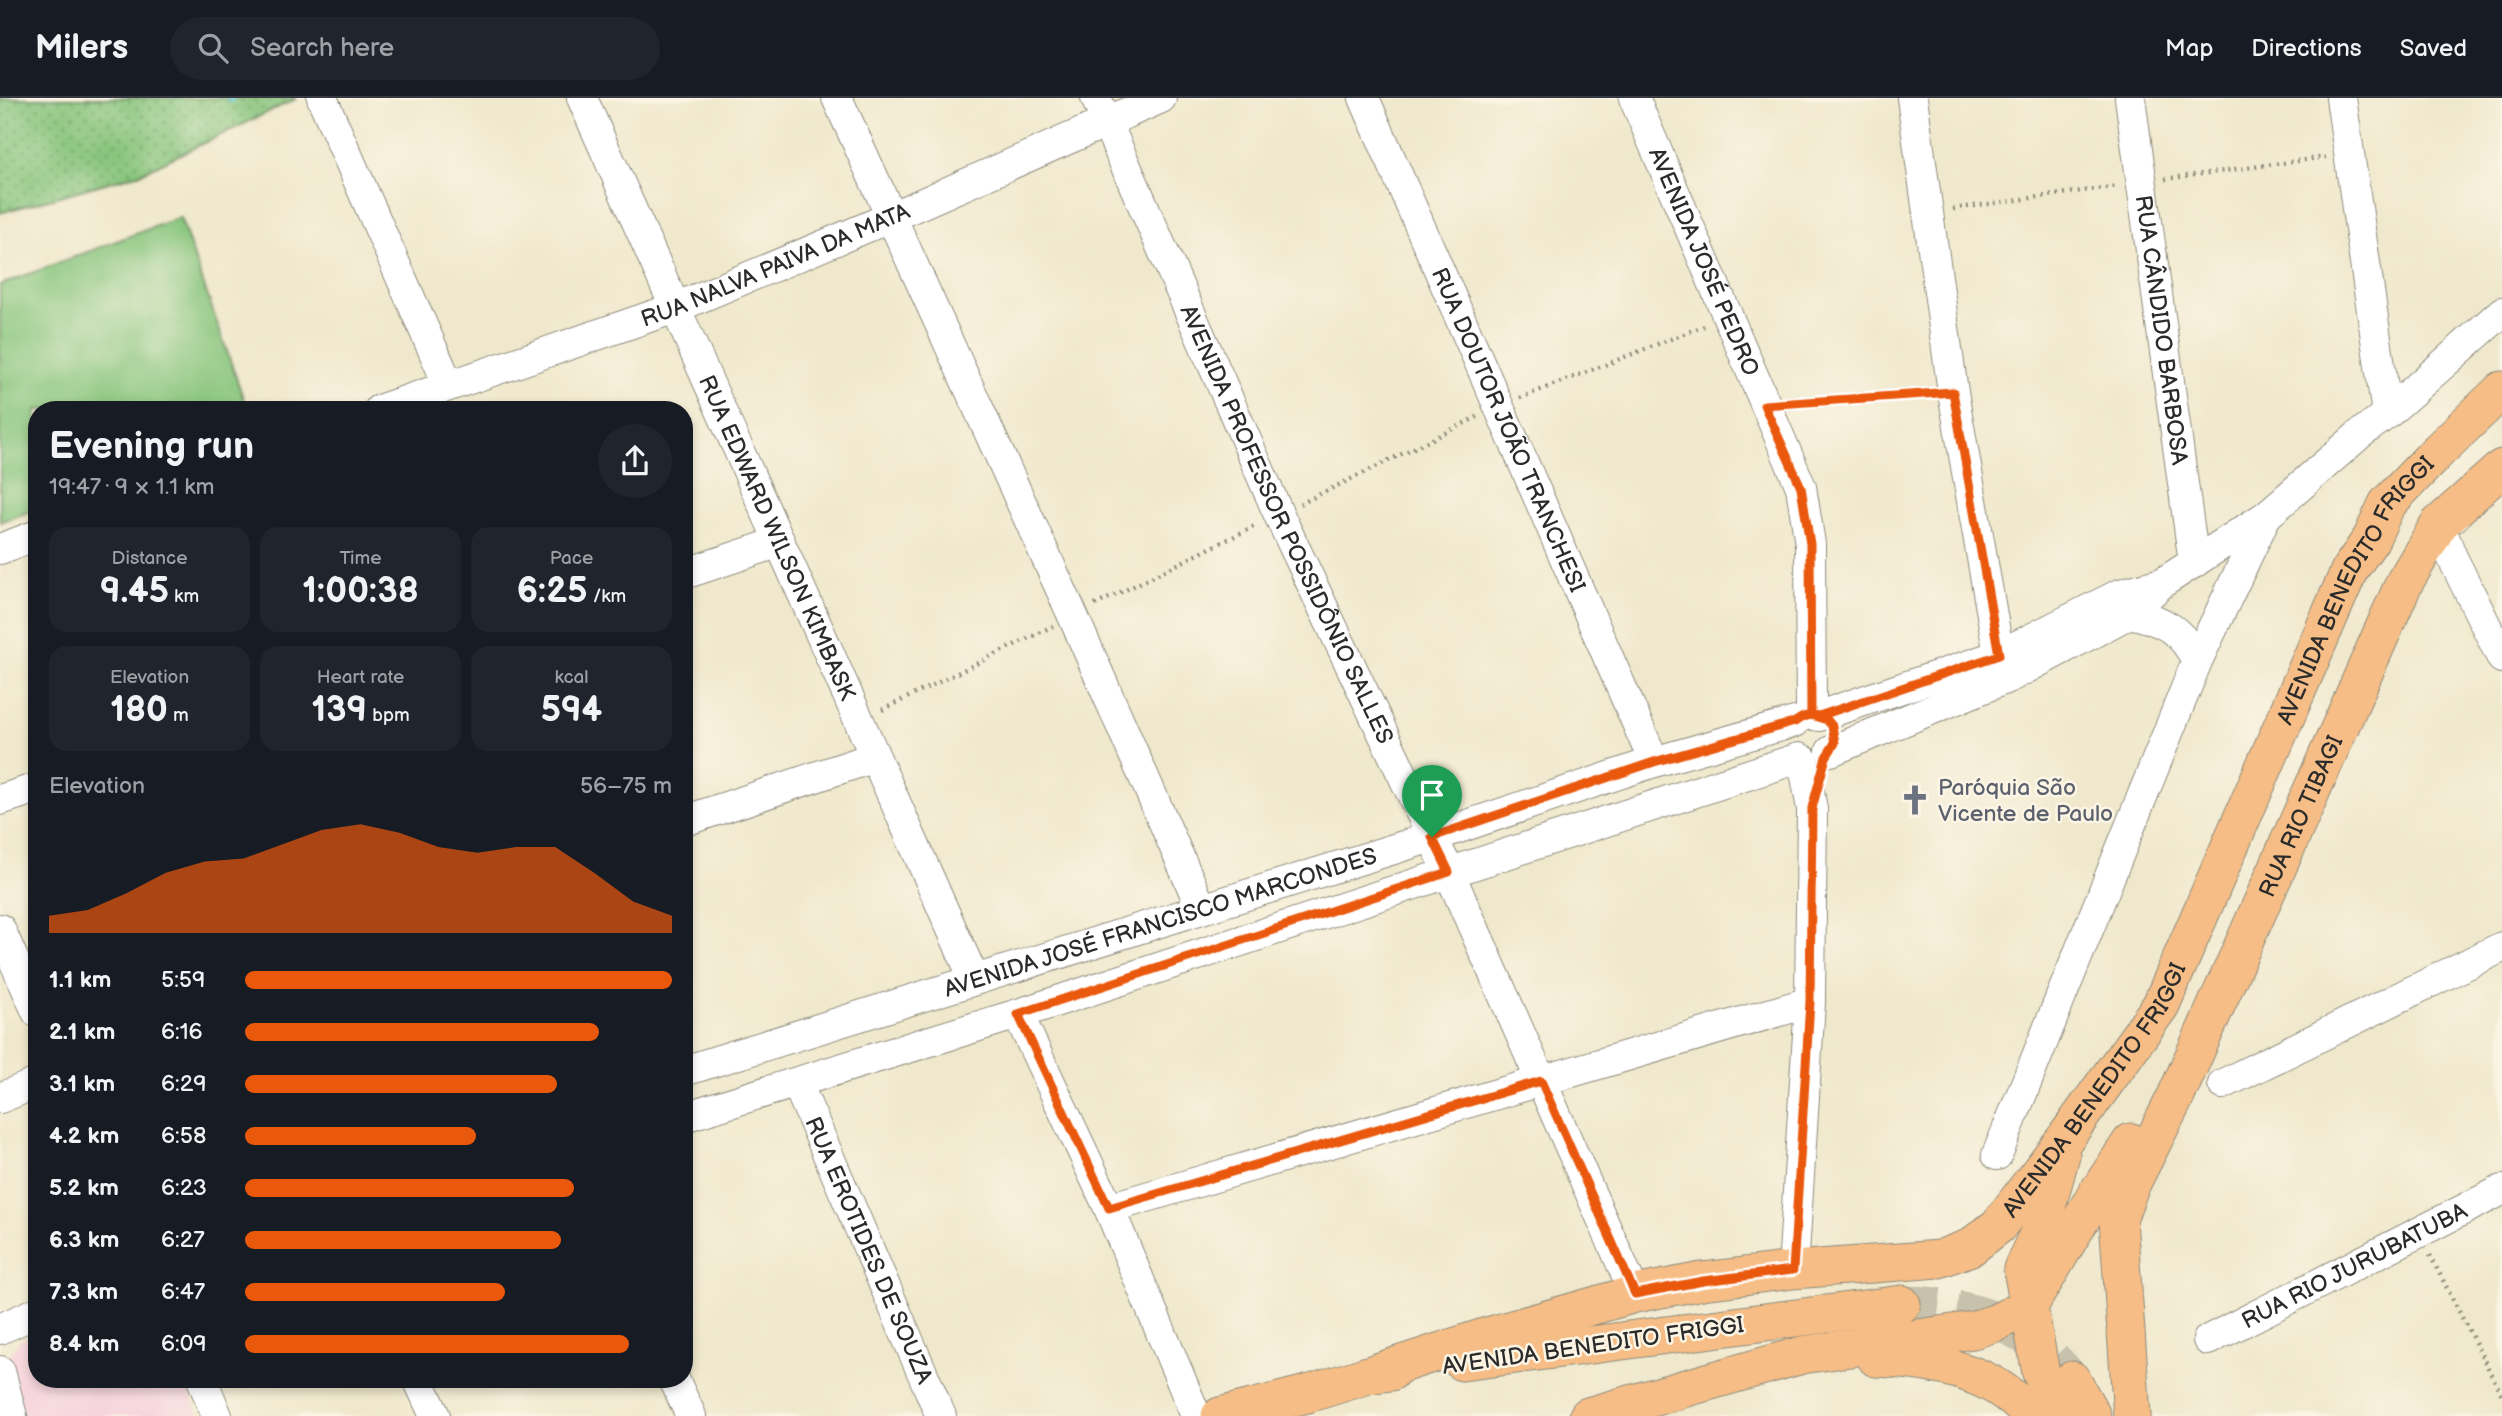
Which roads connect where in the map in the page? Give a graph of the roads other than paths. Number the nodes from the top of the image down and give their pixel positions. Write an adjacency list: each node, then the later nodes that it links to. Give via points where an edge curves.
1 (322, 98): 14 (street)
2 (582, 98): 12 (street, RUA EDWARD WILSON KIMBASK)
3 (837, 98): 11 (street)
4 (1161, 98): 10 (street, RUA NALVA PAIVA DA MATA)
5 (1364, 98): 37 (street, RUA DOUTOR JOÃO TRANCHESI)
6 (1634, 98): 34 (street, AVENIDA JOSÉ PEDRO, via 1801,487 1810,544)
7 (1912, 98): 31 (street, via 1953,392)
8 (2130, 98): 27 (street, RUA CÂNDIDO BARBOSA)
9 (2342, 98): 17 (street)
10 (1102, 110): 11 (street, RUA NALVA PAIVA DA MATA); 41 (street, AVENIDA PROFESSOR POSSIDÔNIO SALLES, via 1279,515)
11 (891, 217): 12 (street, RUA NALVA PAIVA DA MATA); 43 (street)
12 (675, 308): 14 (street, RUA NALVA PAIVA DA MATA); 25 (street, RUA EDWARD WILSON KIMBASK)
13 (2502, 312): 17 (street, AVENIDA JOSÉ FRANCISCO MARCONDES)
14 (448, 384): 16 (street, RUA NALVA PAIVA DA MATA)
15 (2502, 390): 18 (main road, AVENIDA BENEDITO FRIGGI)
16 (403, 401)
17 (2387, 414): 22 (street, AVENIDA JOSÉ FRANCISCO MARCONDES)
18 (2439, 450): 21 (main road, AVENIDA BENEDITO FRIGGI); 23 (main road, via 2432,495)
19 (2502, 468): 23 (main road, RUA RIO TIBAGI)
20 (2502, 493): 23 (street)
21 (2387, 504): 23 (main road); 58 (main road, AVENIDA BENEDITO FRIGGI, via 2350,569 2161,1005)
22 (2266, 516): 27 (street, AVENIDA JOSÉ FRANCISCO MARCONDES); 33 (street)
23 (2439, 524): 32 (street); 50 (main road, RUA RIO TIBAGI, via 2393,605)
24 (28, 538): 26 (street)
25 (780, 542): 28 (street); 36 (street, RUA EDWARD WILSON KIMBASK)
26 (0, 549)
27 (2194, 563): 29 (street, AVENIDA JOSÉ FRANCISCO MARCONDES)
28 (693, 571)
29 (2162, 583): 30 (street, AVENIDA JOSÉ FRANCISCO MARCONDES); 31 (street, AVENIDA JOSÉ FRANCISCO MARCONDES, via 2120,594)
30 (2130, 613): 33 (street, via 2161,621 2187,642); 35 (street, AVENIDA JOSÉ FRANCISCO MARCONDES, via 2010,677)
31 (1999, 655): 34 (street, AVENIDA JOSÉ FRANCISCO MARCONDES)
32 (2502, 658)
33 (2197, 661): 59 (street)
34 (1809, 717): 35 (street, via 1832,726 1835,735); 35 (street, AVENIDA JOSÉ PEDRO, via 1788,739 1790,748); 37 (street, AVENIDA JOSÉ FRANCISCO MARCONDES)
35 (1815, 756): 42 (street, AVENIDA JOSÉ FRANCISCO MARCONDES); 48 (street)
36 (875, 757): 40 (street); 46 (street, RUA EDWARD WILSON KIMBASK)
37 (1654, 762): 41 (street, AVENIDA JOSÉ FRANCISCO MARCONDES)
38 (28, 791): 39 (street)
39 (0, 800)
40 (693, 818)
41 (1432, 837): 42 (street, AVENIDA PROFESSOR POSSIDÔNIO SALLES); 43 (street, AVENIDA JOSÉ FRANCISCO MARCONDES)
42 (1449, 872): 49 (street, AVENIDA JOSÉ FRANCISCO MARCONDES); 52 (street, AVENIDA PROFESSOR POSSIDÔNIO SALLES)
43 (1201, 907): 46 (street, AVENIDA JOSÉ FRANCISCO MARCONDES)
44 (0, 929): 47 (street)
45 (2502, 947): 54 (street)
46 (974, 979): 51 (street, AVENIDA JOSÉ FRANCISCO MARCONDES)
47 (28, 992)
48 (1810, 1002): 52 (street); 62 (street)
49 (1018, 1014): 53 (street, AVENIDA JOSÉ FRANCISCO MARCONDES); 61 (street)
50 (2202, 1037): 65 (main road, via 2095,1196); 89 (main road, RUA RIO TIBAGI, via 2118,1219)
51 (693, 1068)
52 (1541, 1081): 61 (street); 63 (street, AVENIDA PROFESSOR POSSIDÔNIO SALLES)
53 (797, 1083): 57 (street, AVENIDA JOSÉ FRANCISCO MARCONDES); 82 (street, RUA EROTIDES DE SOUZA)
54 (2223, 1084)
55 (28, 1087): 56 (street)
56 (0, 1098)
57 (693, 1114)
58 (2066, 1137): 62 (main road, AVENIDA BENEDITO FRIGGI, via 1998,1226 1971,1247 1939,1259); 65 (main road, via 2042,1224 2022,1269)
59 (1997, 1155)
60 (2502, 1190): 68 (street, RUA RIO JURUBATUBA)
61 (1109, 1208): 83 (street)
62 (1793, 1270): 63 (main road, AVENIDA BENEDITO FRIGGI)
63 (1635, 1294): 71 (main road, AVENIDA BENEDITO FRIGGI)
64 (1902, 1304): 71 (main road, AVENIDA BENEDITO FRIGGI)
65 (2029, 1306): 69 (main road, via 1973,1330); 87 (main road, via 2041,1373)
66 (28, 1316): 67 (street)
67 (0, 1329)
68 (2208, 1340)
69 (1802, 1355): 77 (main road, AVENIDA BENEDITO FRIGGI); 86 (main road, via 1948,1366 1993,1385)
70 (0, 1371): 78 (street)
71 (1368, 1375): 76 (main road, AVENIDA BENEDITO FRIGGI)
72 (2072, 1380): 88 (main road)
73 (206, 1388): 79 (street)
74 (422, 1388): 80 (street)
75 (678, 1388): 81 (street)
76 (1324, 1404): 84 (main road, AVENIDA BENEDITO FRIGGI)
77 (1629, 1410): 85 (main road, AVENIDA BENEDITO FRIGGI)
78 (12, 1416)
79 (218, 1416)
80 (435, 1416)
81 (691, 1416)
82 (941, 1416)
83 (1196, 1416)
84 (1220, 1416)
85 (1588, 1416)
86 (2030, 1416)
87 (2060, 1416)
88 (2092, 1416)
89 (2132, 1416)

